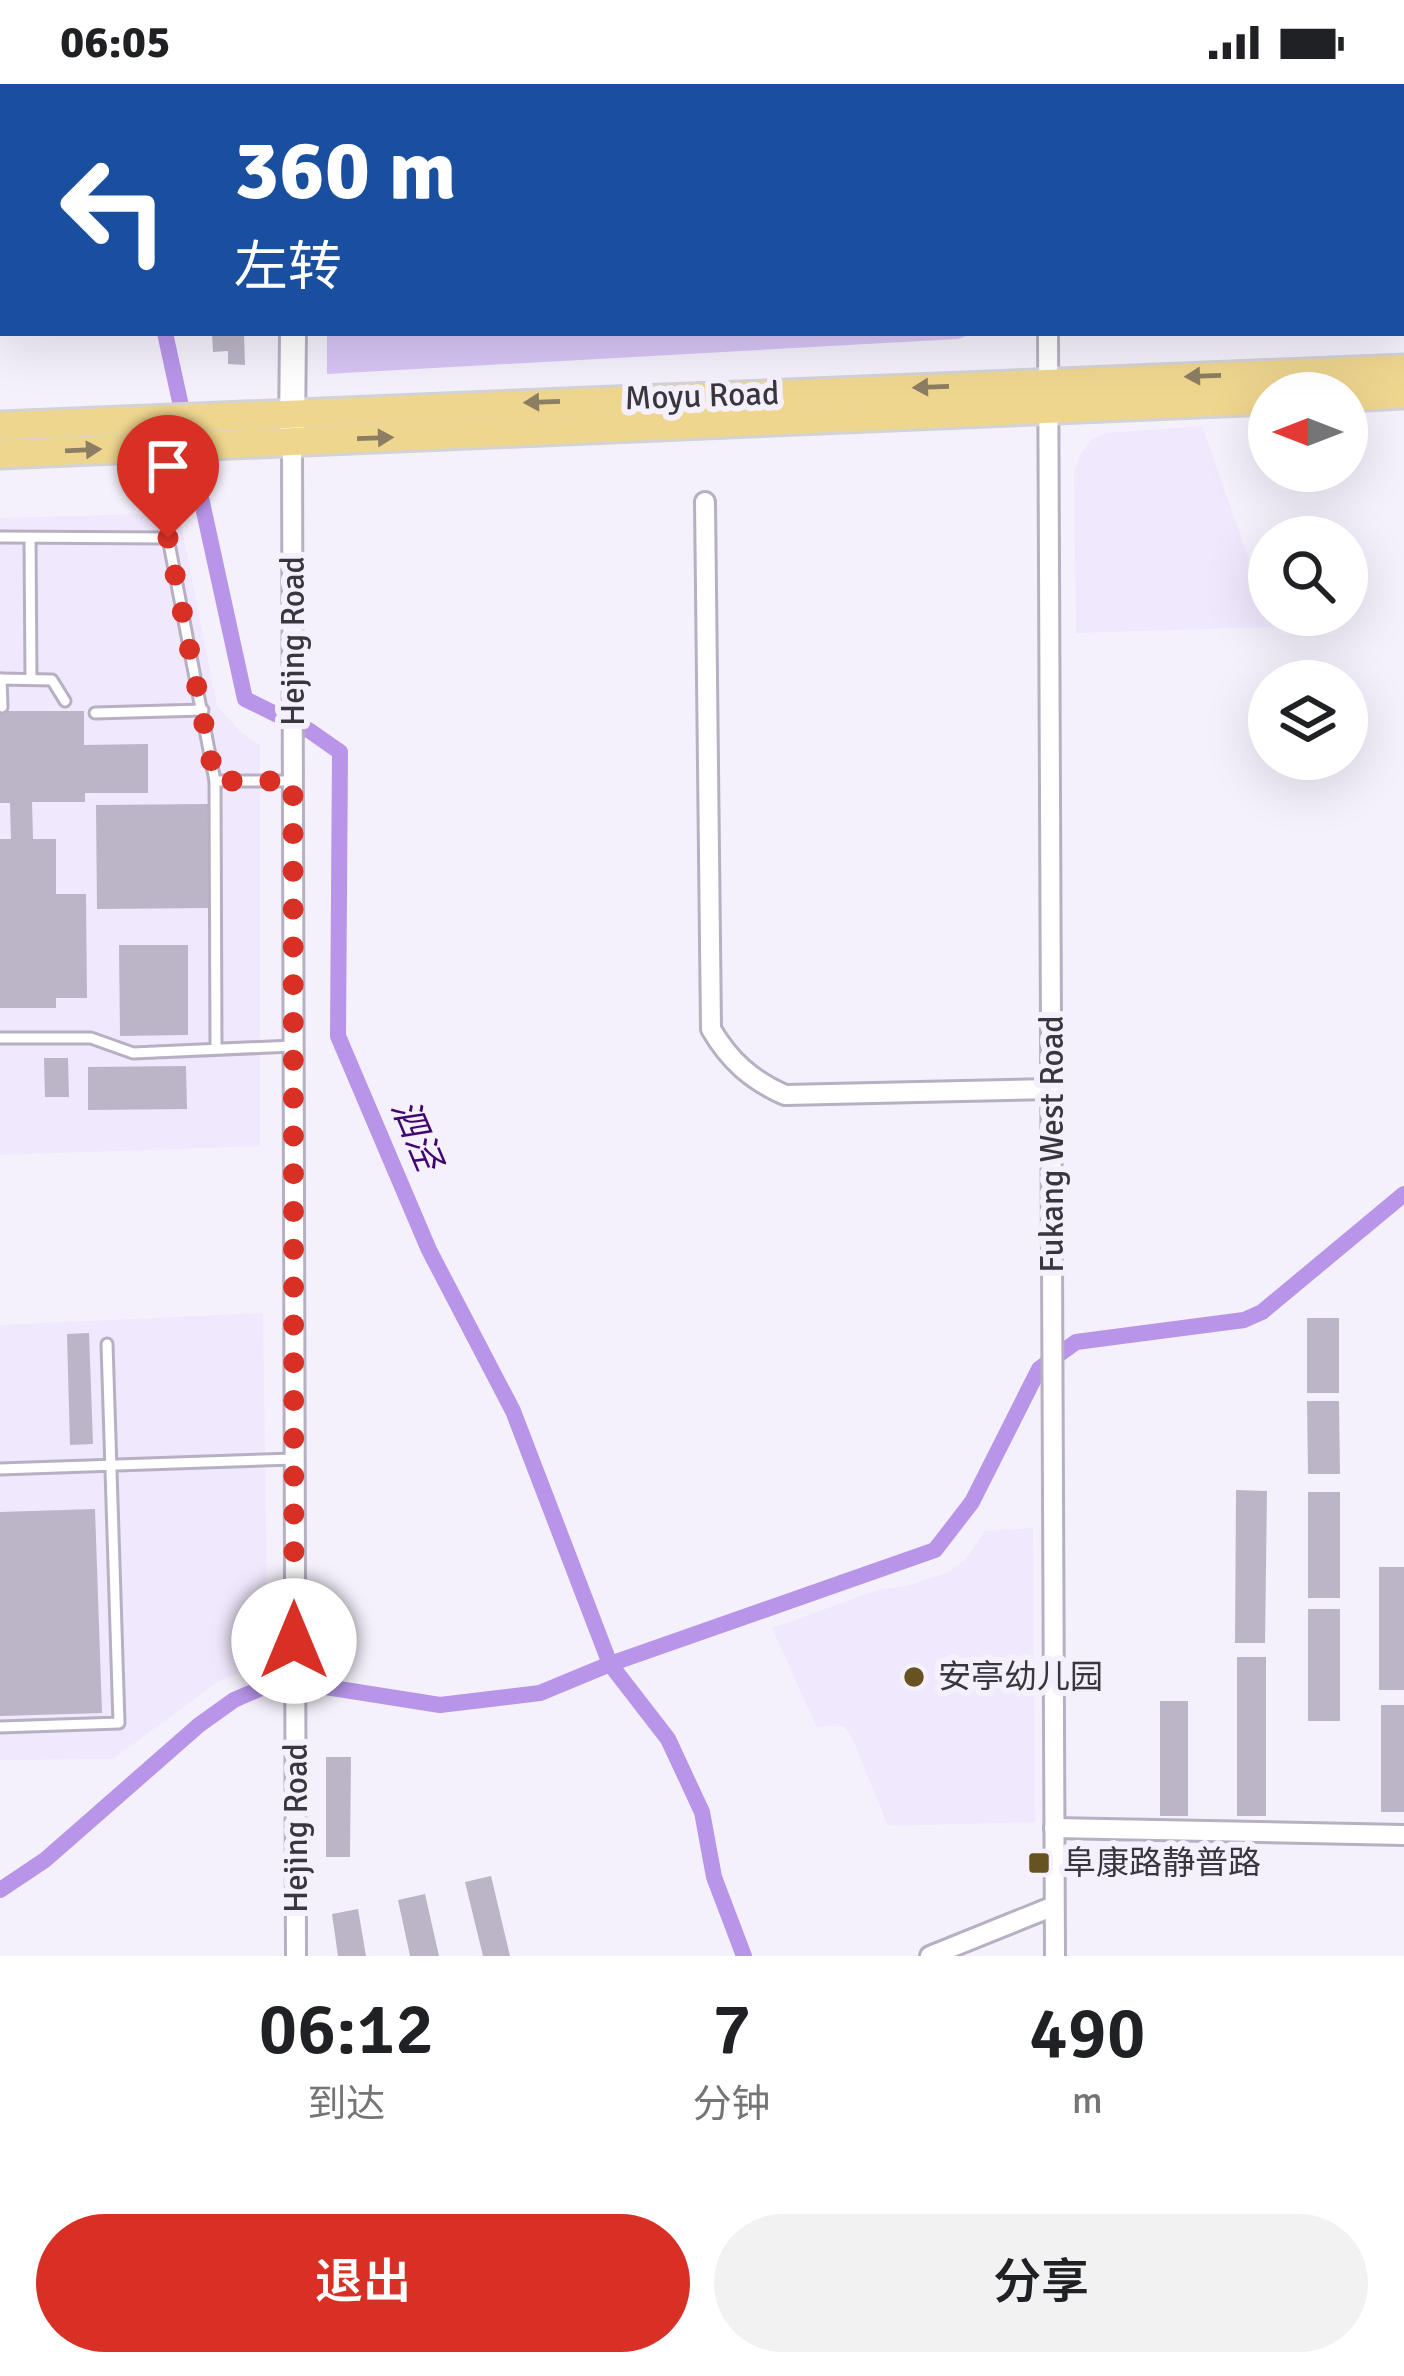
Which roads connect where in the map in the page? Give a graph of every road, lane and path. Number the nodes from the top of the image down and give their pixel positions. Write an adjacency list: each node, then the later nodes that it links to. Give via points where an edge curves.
1 (292, 336): 9 (street, Hejing Road)
2 (1048, 336): 5 (street, Fukang West Road)
3 (1404, 369): 5 (main road, Moyu Road, one-way to 5)
4 (1404, 394): 6 (main road)
5 (1048, 395): 7 (main road, Moyu Road); 9 (main road, Moyu Road); 26 (street, Fukang West Road)
6 (1368, 396)
7 (1248, 400)
8 (0, 426): 10 (main road, Moyu Road)
9 (292, 426): 10 (main road, Moyu Road); 22 (street, Hejing Road)
10 (163, 432): 11 (main road, Moyu Road, one-way to 10)
11 (0, 454)
12 (705, 502): 26 (street, via 711,1029 718,1042 761,1084 785,1095)
13 (0, 537): 14 (lane)
14 (30, 538): 16 (lane); 19 (lane, via 168,538)
15 (0, 679): 16 (lane); 18 (lane)
16 (32, 679): 17 (lane, via 52,680)
17 (65, 700)
18 (2, 707)
19 (203, 710): 20 (lane); 21 (lane)
20 (95, 713)
21 (215, 781): 22 (lane); 24 (lane)
22 (293, 781): 25 (street, Hejing Road)
23 (0, 1038): 24 (lane, via 91,1039 133,1053)
24 (216, 1046): 25 (lane)
25 (293, 1046): 28 (street, Hejing Road)
26 (1052, 1088): 32 (street, Fukang West Road)
27 (107, 1344): 29 (lane)
28 (294, 1460): 29 (lane); 35 (street, Hejing Road)
29 (111, 1465): 30 (lane); 31 (lane, via 119,1723)
30 (0, 1469)
31 (0, 1727)
32 (1054, 1828): 33 (street); 34 (street, Fukang West Road)
33 (1404, 1835)
34 (1054, 1906): 36 (street); 37 (street, Fukang West Road)
35 (296, 1956)
36 (931, 1956)
37 (1054, 1956)

